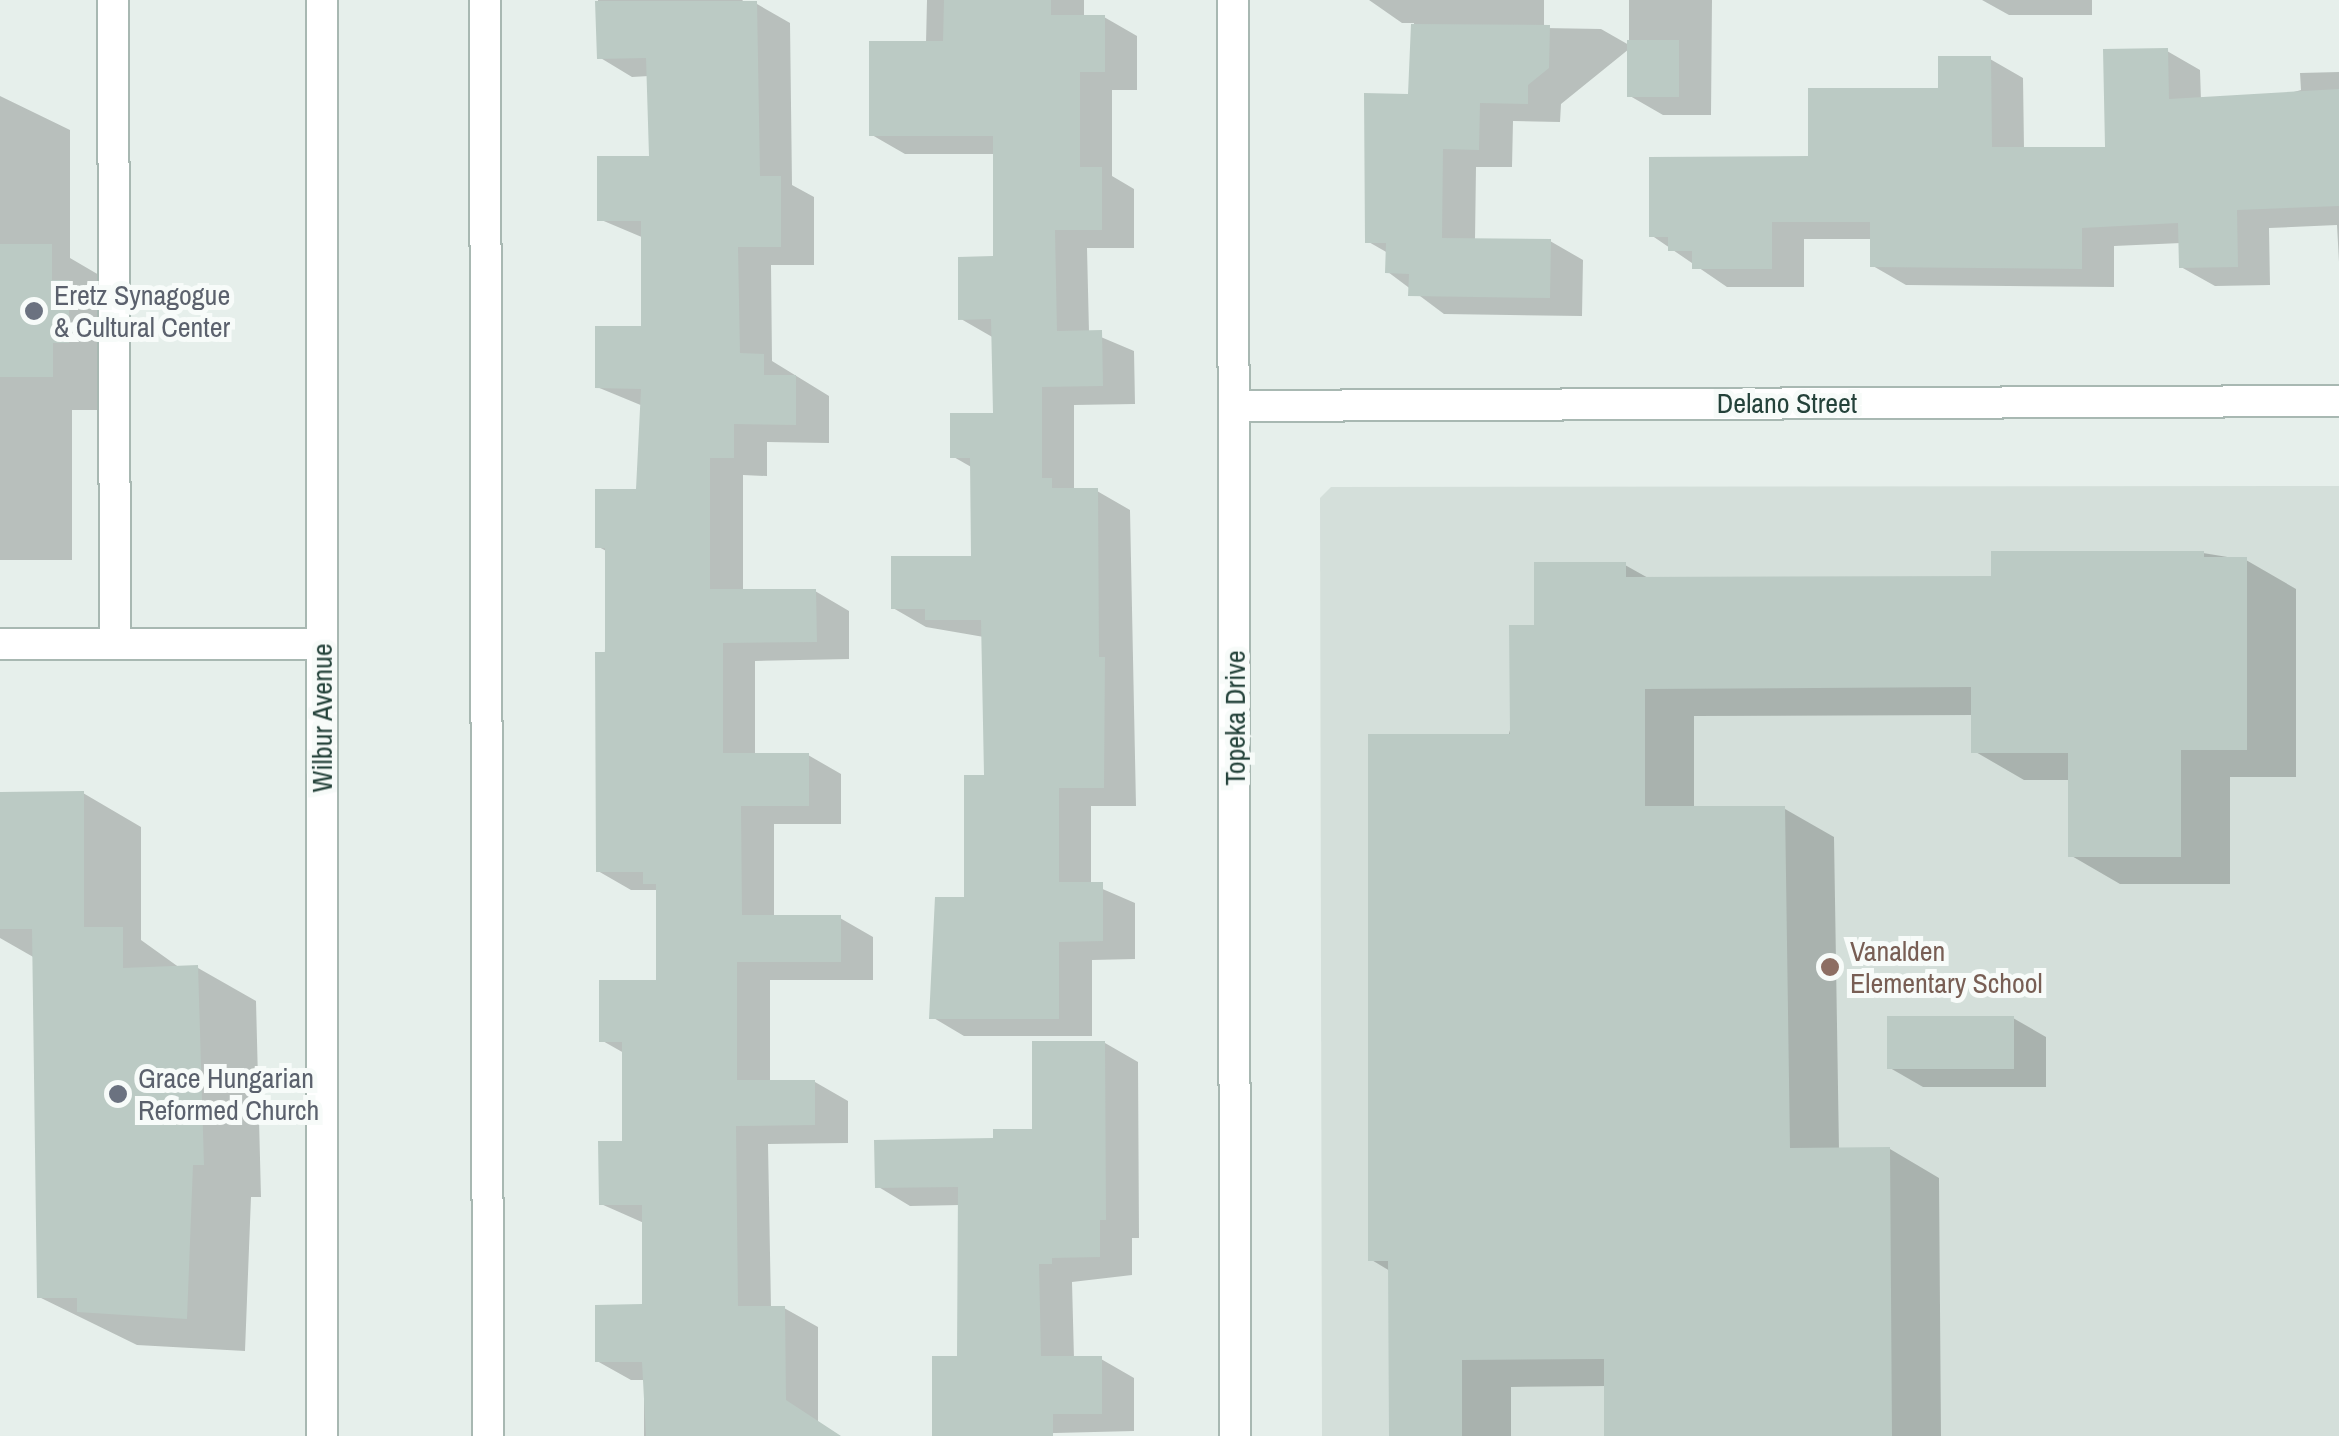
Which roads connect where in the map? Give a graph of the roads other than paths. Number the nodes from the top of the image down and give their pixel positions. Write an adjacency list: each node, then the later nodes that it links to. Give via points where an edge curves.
1 (113, 0): 8 (street)
2 (322, 0): 9 (street, Wilbur Avenue)
3 (485, 0): 11 (street)
4 (1233, 0): 6 (street, Topeka Drive)
5 (2339, 401): 6 (street, Delano Street)
6 (1234, 406): 12 (street, Topeka Drive)
7 (0, 644): 8 (street)
8 (116, 644): 9 (street)
9 (322, 644): 10 (street, Wilbur Avenue)
10 (322, 1436)
11 (488, 1436)
12 (1235, 1436)

